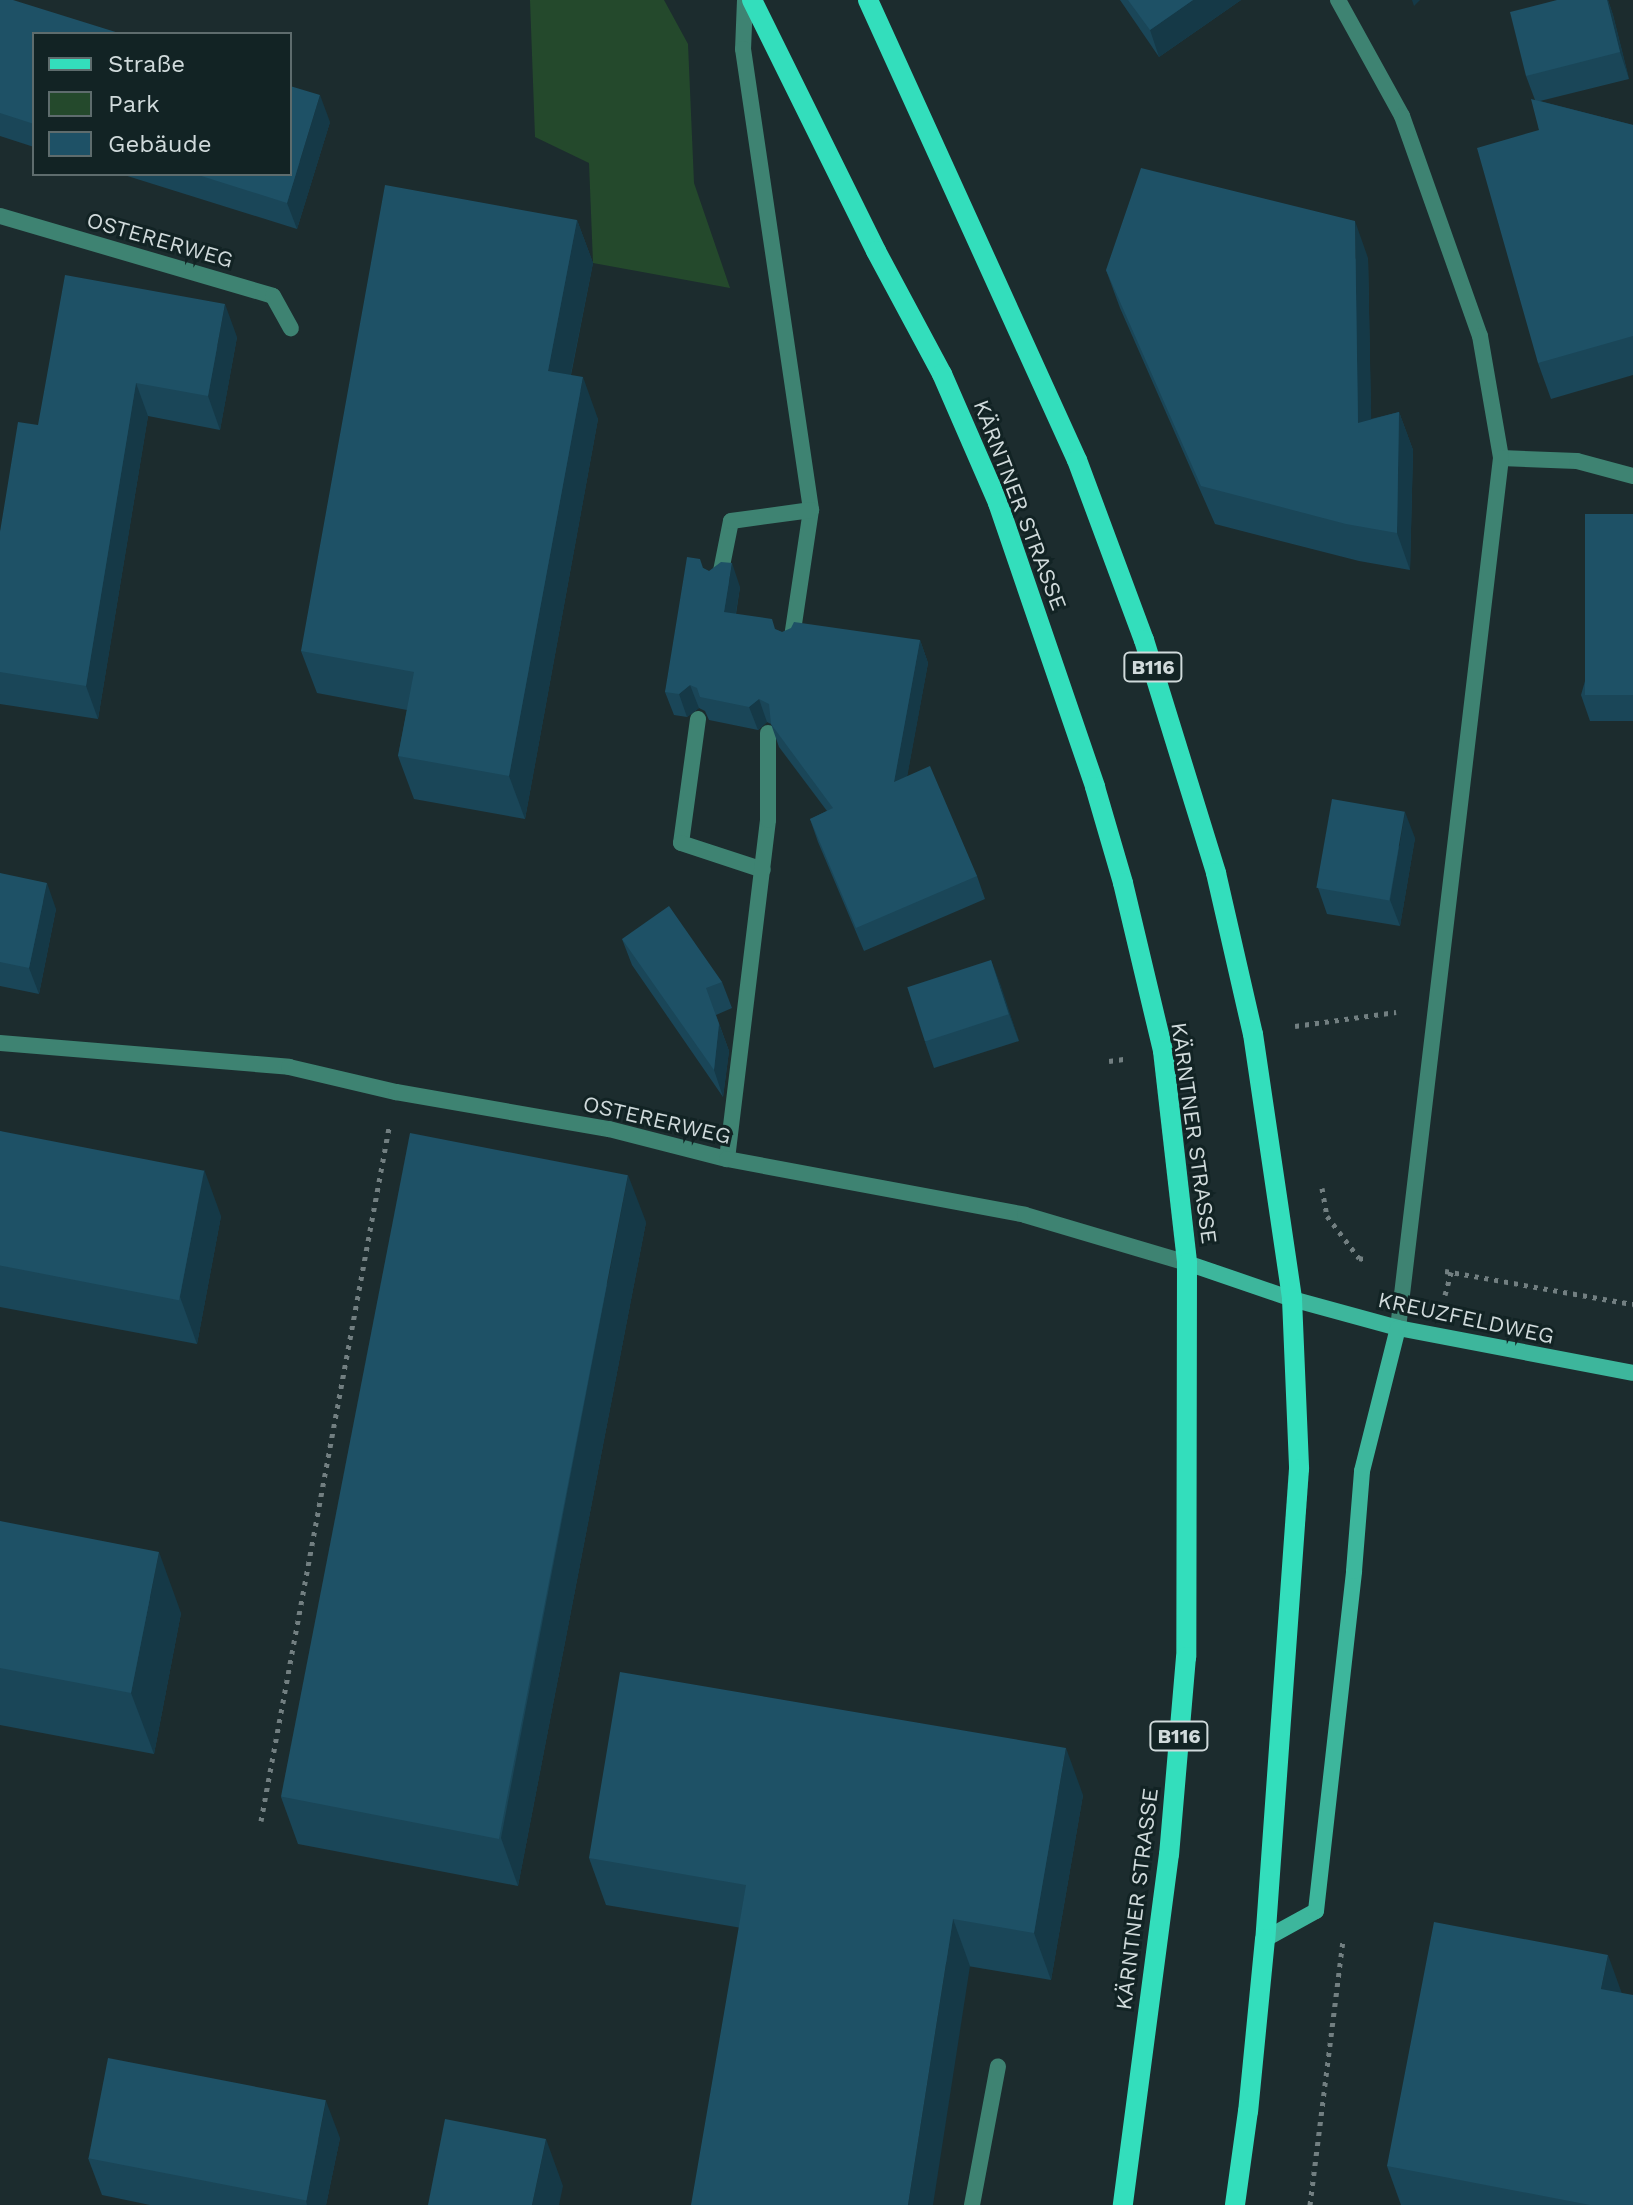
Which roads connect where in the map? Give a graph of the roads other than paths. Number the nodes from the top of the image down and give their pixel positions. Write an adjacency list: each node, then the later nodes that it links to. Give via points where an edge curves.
1 (745, 0): 9 (street, via 743,49)
2 (752, 0): 17 (main road, KÄRNTNER STRASSE / B116, via 942,374 1033,597 1123,883 1163,1051)
3 (868, 0): 18 (main road, B116, via 1077,460 1144,640 1216,873 1253,1034)
4 (1338, 0): 7 (street, via 1402,116 1480,336)
5 (0, 216): 6 (street, OSTERERWEG, via 273,296)
6 (291, 328)
7 (1501, 458): 8 (street, via 1577,461); 19 (street)
8 (1633, 476)
9 (811, 510): 10 (street, via 731,521); 11 (street)
10 (719, 583)
11 (791, 644)
12 (698, 719): 14 (street, via 681,843)
13 (768, 733): 14 (street)
14 (763, 870): 16 (street)
15 (0, 1043): 16 (street, OSTERERWEG, via 289,1067 396,1092 609,1129)
16 (727, 1159): 17 (street, OSTERERWEG, via 1025,1215)
17 (1187, 1263): 18 (main road, OSTERERWEG); 24 (main road, KÄRNTNER STRASSE / B116, via 1186,1657 1169,1854)
18 (1292, 1299): 19 (main road, KREUZFELDWEG); 21 (main road, B116, via 1299,1469)
19 (1398, 1328): 20 (main road, KREUZFELDWEG); 21 (main road, via 1362,1471 1316,1911)
20 (1633, 1373)
21 (1265, 1939): 25 (main road, B116)
22 (998, 2066): 23 (street)
23 (972, 2205)
24 (1123, 2205)
25 (1235, 2205)

